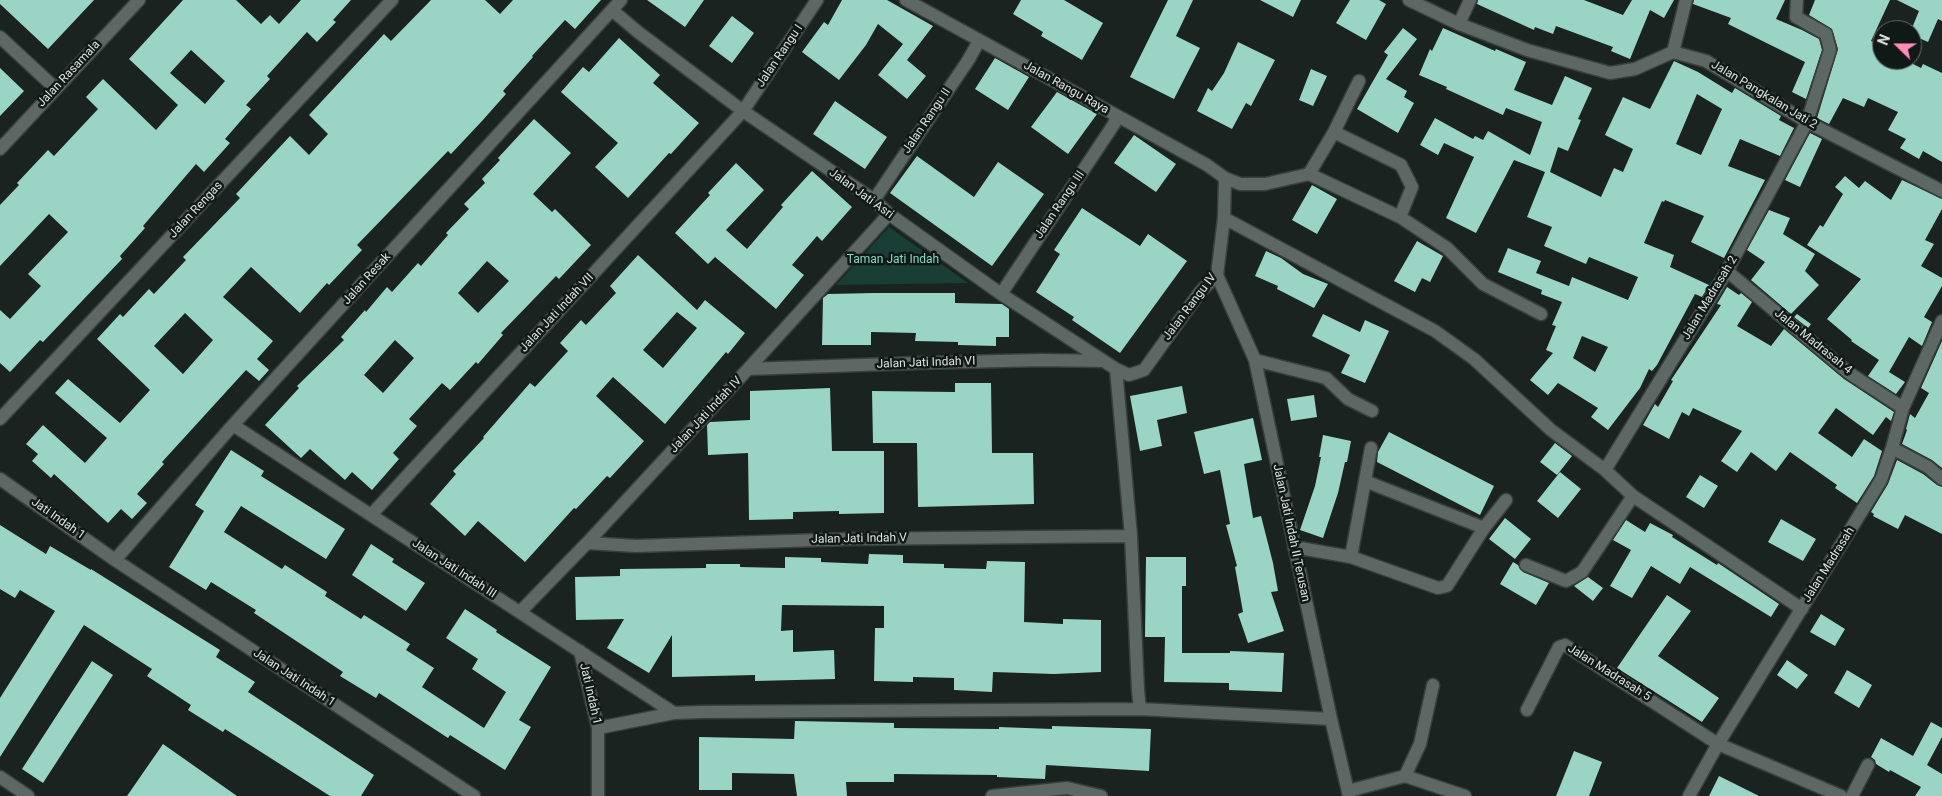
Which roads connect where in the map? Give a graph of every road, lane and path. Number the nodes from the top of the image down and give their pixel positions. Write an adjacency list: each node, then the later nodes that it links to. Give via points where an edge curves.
1 (139, 0): 16 (street, Jalan Rasamala)
2 (392, 0): 40 (street, Jalan Rengas)
3 (621, 0): 10 (street, Jalan Resak)
4 (818, 0): 17 (street, Jalan Rangu I)
5 (906, 0): 13 (street, Jalan Rangu Raya)
6 (1409, 0): 11 (street)
7 (1470, 0): 11 (street)
8 (1686, 0): 14 (street)
9 (1797, 0): 19 (street, Jalan Madrasah 2, via 1796,17 1826,34 1830,50)
10 (612, 10): 17 (street, Jalan Jati Asri); 41 (street, Jalan Resak)
11 (1459, 24): 14 (street, via 1527,50 1610,73 1635,69)
12 (0, 37): 16 (street)
13 (978, 41): 18 (street, Jalan Rangu Raya); 25 (street, Jalan Rangu II)
14 (1673, 52): 19 (street, Jalan Pangkalan Jati 2, via 1706,61)
15 (1359, 81): 20 (street)
16 (55, 88): 21 (street, Jalan Rasamala)
17 (743, 111): 25 (street, Jalan Jati Asri); 50 (street, Jalan Jati Indah VII)
18 (1117, 116): 23 (street, Jalan Rangu Raya, via 1207,165); 31 (street, Jalan Rangu III)
19 (1807, 122): 24 (street, Jalan Pangkalan Jati 2); 29 (street, Jalan Madrasah 2)
20 (1334, 132): 22 (street); 27 (street, via 1401,165 1412,187)
21 (0, 149)
22 (1309, 174): 23 (street, via 1265,184 1240,184); 27 (street)
23 (1224, 178): 28 (street, Jalan Rangu IV)
24 (1942, 191)
25 (874, 200): 26 (street, Jalan Jati Asri)
26 (889, 214): 31 (street, Jalan Jati Asri); 36 (street, Jalan Jati Indah IV)
27 (1400, 217): 32 (street, via 1447,248 1483,284)
28 (1224, 218): 30 (street, Jalan Rangu IV); 44 (street, via 1435,330 1474,359 1551,430)
29 (1727, 271): 38 (street, Jalan Madrasah 4, via 1849,373); 44 (street, Jalan Madrasah 2)
30 (1216, 275): 34 (street, Jalan Jati Indah II Terusan); 37 (street, Jalan Rangu IV, via 1144,370 1129,375)
31 (1001, 294): 35 (street, Jalan Jati Asri)
32 (1541, 314)
33 (1942, 321): 38 (street, Jalan Madrasah)
34 (1255, 360): 39 (street, via 1326,378 1348,399); 54 (street, Jalan Jati Indah II Terusan)
35 (1104, 361): 36 (street, Jalan Jati Indah VI, via 936,362); 37 (street, Jalan Jati Asri)
36 (748, 369): 53 (street, Jalan Jati Indah IV)
37 (1116, 369): 52 (street)
38 (1902, 408): 43 (street, Jalan Madrasah)
39 (1372, 411)
40 (0, 419)
41 (233, 425): 50 (street, Jalan Jati Indah III); 56 (street, Jalan Resak)
42 (1371, 448): 47 (street)
43 (1892, 448): 46 (street, via 1928,467); 58 (street, Jalan Madrasah, via 1881,480)
44 (1604, 470): 48 (street)
45 (0, 479): 56 (street, Jati Indah 1)
46 (1942, 479)
47 (1365, 481): 51 (street); 55 (street)
48 (1634, 496): 57 (street, via 1582,572 1566,581); 58 (street)
49 (1506, 500): 51 (street)
50 (371, 515): 59 (street, Jalan Jati Indah III)
51 (1484, 528): 55 (street, via 1447,586 1438,588)
52 (1131, 536): 53 (street, Jalan Jati Indah V, via 849,539 636,546); 62 (street)
53 (587, 543): 59 (street, Jalan Jati Indah IV)
54 (1294, 547): 55 (street); 65 (street, Jalan Jati Indah II Terusan)
55 (1351, 557)
56 (115, 560): 73 (street, Jalan Jati Indah 1)
57 (1526, 565)
58 (1802, 609): 67 (street, Jalan Madrasah)
59 (520, 612): 60 (street, Jalan Jati Indah III)
60 (580, 651): 64 (street, Jalan Jati Indah III); 66 (street, Jati Indah 1)
61 (1433, 685): 69 (street, via 1420,744)
62 (1140, 709): 64 (street); 65 (street)
63 (1527, 710): 67 (street, Jalan Madrasah 5, via 1559,647 1565,645)
64 (674, 713): 66 (street)
65 (1331, 719): 71 (street, Jalan Jati Indah II Terusan)
66 (598, 728): 74 (street, Jati Indah 1)
67 (1718, 744): 78 (street, Jalan Madrasah); 79 (street)
68 (1868, 765): 80 (street)
69 (1405, 776): 71 (street); 77 (street)
70 (0, 777): 72 (street)
71 (1349, 793)
72 (28, 796)
73 (474, 796)
74 (598, 796)
75 (992, 796): 76 (street, via 1067,788)
76 (1101, 796)
77 (1465, 796)
78 (1689, 796)
79 (1841, 796)
80 (1852, 796)

